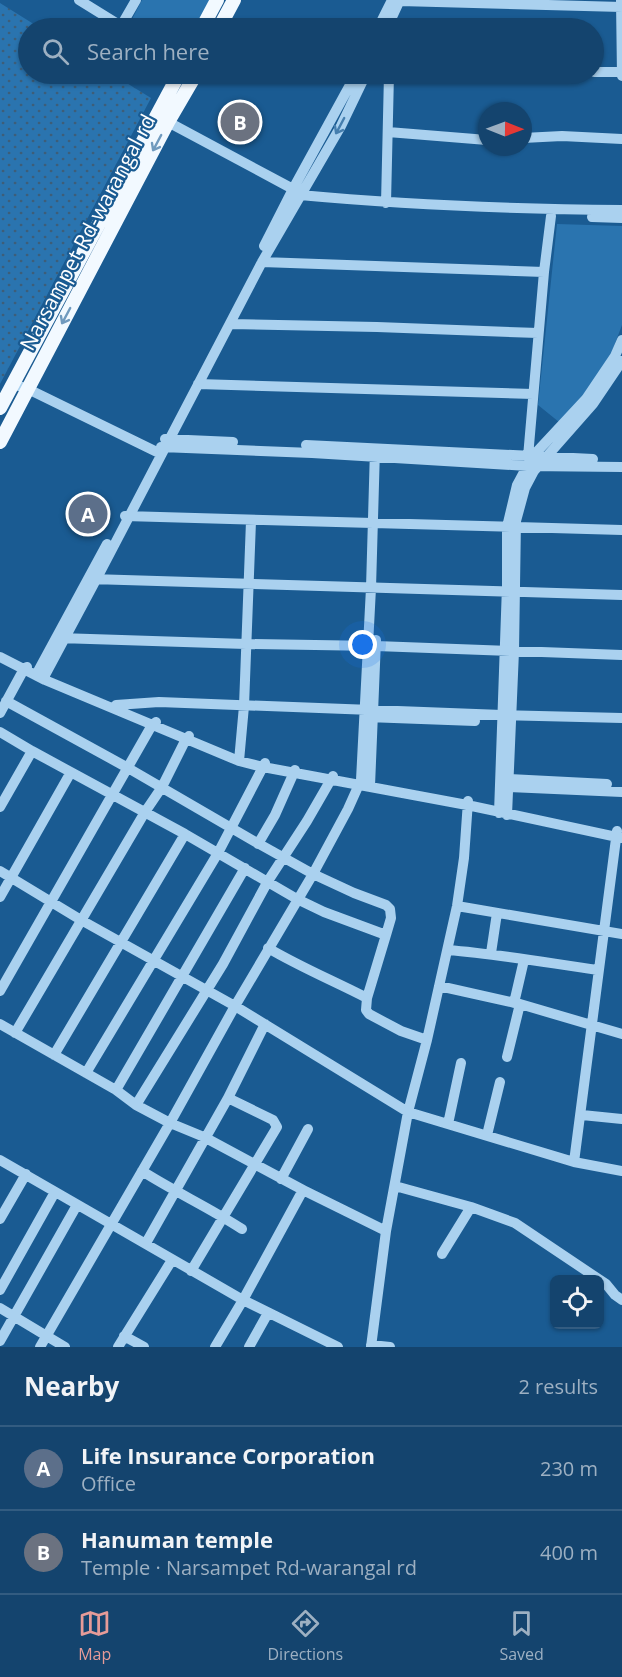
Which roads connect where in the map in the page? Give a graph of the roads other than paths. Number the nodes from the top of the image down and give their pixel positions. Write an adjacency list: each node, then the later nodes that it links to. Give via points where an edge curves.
1 (79, 0): 8 (street)
2 (136, 0): 9 (street)
3 (217, 0): 10 (main road)
4 (234, 0): 11 (main road)
5 (392, 0): 12 (street)
6 (400, 0): 7 (street); 13 (street)
7 (621, 8): 15 (street)
8 (108, 18)
9 (127, 18)
10 (207, 18)
11 (224, 18)
12 (383, 18)
13 (392, 18)
14 (604, 73): 15 (street)
15 (622, 74)
16 (174, 84): 37 (main road, Narsampet Rd-warangal rd)
17 (190, 84): 21 (main road, Narsampet Rd-warangal rd)
18 (351, 84): 26 (street)
19 (361, 84): 26 (street, one-way to 26)
20 (389, 84): 22 (street)
21 (168, 122): 26 (street); 39 (main road, Narsampet Rd-warangal rd, one-way to 39)
22 (388, 132): 24 (street); 27 (street)
23 (532, 138): 25 (street)
24 (478, 139)
25 (622, 139)
26 (297, 195): 27 (street); 29 (street, via 384,208); 31 (street); 43 (street)
27 (386, 203): 28 (street)
28 (622, 210)
29 (551, 216): 30 (street); 32 (street)
30 (622, 218)
31 (262, 262): 32 (street); 33 (street)
32 (544, 272): 34 (street)
33 (230, 324): 34 (street); 38 (street)
34 (538, 333): 40 (street)
35 (622, 340): 45 (street, via 586,399)
36 (622, 362): 45 (street, via 593,404)
37 (12, 384): 39 (street); 41 (main road, Narsampet Rd-warangal rd)
38 (198, 384): 40 (street); 43 (street)
39 (28, 389): 42 (main road, Narsampet Rd-warangal rd); 43 (street)
40 (533, 394): 45 (street)
41 (0, 408)
42 (0, 442)
43 (161, 446): 44 (street); 48 (street)
44 (378, 453): 45 (street); 49 (street)
45 (534, 460): 46 (street); 47 (street); 51 (street, via 534,471)
46 (622, 460)
47 (622, 467)
48 (125, 516): 50 (street); 54 (street)
49 (376, 520): 50 (street); 51 (street); 56 (street)
50 (251, 521): 55 (street)
51 (512, 524): 52 (street); 53 (street); 57 (street)
52 (622, 525)
53 (622, 531)
54 (92, 579): 55 (street); 60 (street)
55 (250, 582): 56 (street); 61 (street)
56 (375, 585): 57 (street); 62 (street)
57 (511, 589): 58 (street); 59 (street); 64 (street)
58 (622, 591)
59 (622, 595)
60 (60, 638): 61 (street); 69 (street)
61 (246, 644): 62 (street); 72 (street)
62 (372, 649): 64 (street); 74 (street)
63 (0, 653): 68 (street)
64 (509, 654): 65 (street); 67 (street); 75 (street)
65 (622, 655)
66 (0, 657): 68 (street)
67 (622, 660)
68 (26, 668): 69 (street); 70 (street)
69 (40, 675): 71 (street); 77 (street)
70 (6, 701): 73 (street); 83 (street)
71 (116, 705): 72 (street, via 159,702); 77 (street)
72 (244, 706): 74 (street); 81 (street)
73 (0, 712)
74 (369, 713): 75 (street); 87 (street)
75 (506, 719): 76 (street); 88 (street); 95 (street)
76 (622, 720)
77 (154, 723): 79 (street); 83 (street)
78 (0, 732): 80 (street)
79 (188, 737): 81 (street); 90 (street)
80 (32, 751): 85 (street); 94 (street)
81 (239, 759): 82 (street)
82 (264, 765): 84 (street); 97 (street)
83 (128, 768): 90 (street); 92 (street)
84 (294, 771): 86 (street); 100 (street)
85 (71, 772): 92 (street); 106 (street)
86 (333, 778): 87 (street); 102 (street)
87 (365, 783): 93 (street); 105 (street)
88 (509, 783): 89 (street); 91 (street); 95 (street)
89 (622, 785)
90 (162, 787): 96 (street); 97 (street)
91 (622, 792)
92 (113, 795): 96 (street); 110 (street)
93 (467, 803): 95 (street); 111 (street)
94 (0, 807)
95 (503, 811): 99 (street)
96 (145, 812): 98 (street); 113 (street)
97 (231, 827): 100 (street); 101 (street)
98 (185, 834): 101 (street); 117 (street)
99 (620, 834): 114 (street)
100 (258, 844): 102 (street)
101 (218, 853): 103 (street); 122 (street)
102 (284, 858): 105 (street); 107 (street)
103 (245, 868): 107 (street); 124 (street)
104 (0, 871): 106 (street)
105 (313, 874): 109 (street); 116 (street, via 386,905 391,918)
106 (11, 878): 108 (street); 110 (street)
107 (268, 881): 109 (street); 127 (street)
108 (0, 897)
109 (297, 899): 116 (street); 118 (street)
110 (51, 901): 113 (street); 126 (street)
111 (457, 906): 112 (street); 119 (street)
112 (497, 913): 114 (street); 120 (street)
113 (81, 920): 117 (street); 134 (street)
114 (604, 931): 115 (street); 123 (street)
115 (622, 934)
116 (386, 935): 128 (street)
117 (122, 943): 122 (street); 137 (street)
118 (268, 948): 128 (street); 130 (street)
119 (448, 950): 120 (street); 125 (street)
120 (490, 953): 121 (street)
121 (524, 960): 123 (street); 129 (street)
122 (153, 961): 124 (street); 140 (street)
123 (598, 970): 133 (street)
124 (181, 977): 127 (street); 142 (street)
125 (439, 986): 129 (street); 136 (street)
126 (0, 991)
127 (206, 991): 130 (street); 144 (street)
128 (366, 998): 136 (street, via 369,1014)
129 (517, 1004): 133 (street); 138 (street)
130 (235, 1006): 132 (street); 148 (street)
131 (0, 1023): 134 (street)
132 (265, 1024): 143 (street); 145 (street)
133 (593, 1026): 135 (street); 146 (street)
134 (15, 1033): 137 (street)
135 (622, 1034)
136 (427, 1040): 145 (street)
137 (54, 1055): 140 (street)
138 (507, 1057)
139 (461, 1064): 149 (street)
140 (86, 1073): 142 (street)
141 (500, 1082): 151 (street)
142 (116, 1090): 144 (street)
143 (228, 1098): 152 (street); 155 (street, via 277,1125)
144 (136, 1105): 148 (street)
145 (408, 1112): 149 (street); 160 (street)
146 (582, 1115): 147 (street); 154 (street)
147 (622, 1119)
148 (170, 1123): 152 (street); 156 (street)
149 (447, 1124): 151 (street)
150 (308, 1129): 159 (street)
151 (487, 1135): 154 (street)
152 (204, 1137): 155 (street); 163 (street)
153 (0, 1160): 158 (street)
154 (574, 1162): 157 (street)
155 (255, 1165): 159 (street); 166 (street)
156 (142, 1171): 163 (street); 168 (street)
157 (622, 1171)
158 (26, 1174): 162 (street); 167 (street)
159 (281, 1179): 161 (street)
160 (395, 1186): 165 (street); 170 (street)
161 (303, 1190): 170 (street); 176 (street)
162 (55, 1191): 164 (street); 175 (street)
163 (175, 1191): 166 (street); 171 (street)
164 (77, 1205): 168 (street); 180 (street)
165 (471, 1207): 172 (street); 177 (street, via 514,1223 606,1284)
166 (223, 1217): 169 (street); 174 (street)
167 (0, 1219)
168 (111, 1224): 171 (street); 182 (street)
169 (242, 1229)
170 (386, 1231): 185 (street)
171 (146, 1243): 173 (street)
172 (442, 1254)
173 (172, 1260): 174 (street); 181 (street)
174 (191, 1271): 176 (street)
175 (0, 1290)
176 (243, 1300): 179 (street); 190 (street)
177 (622, 1300)
178 (0, 1308): 180 (street)
179 (268, 1313): 184 (street); 191 (street)
180 (14, 1317): 182 (street); 183 (street)
181 (124, 1336): 188 (street); 189 (street)
182 (46, 1337): 186 (street); 187 (street)
183 (0, 1341)
184 (330, 1345)
185 (371, 1346): 192 (street)
186 (40, 1347)
187 (65, 1347)
188 (118, 1347)
189 (144, 1347)
190 (215, 1347)
191 (249, 1347)
192 (390, 1347)

